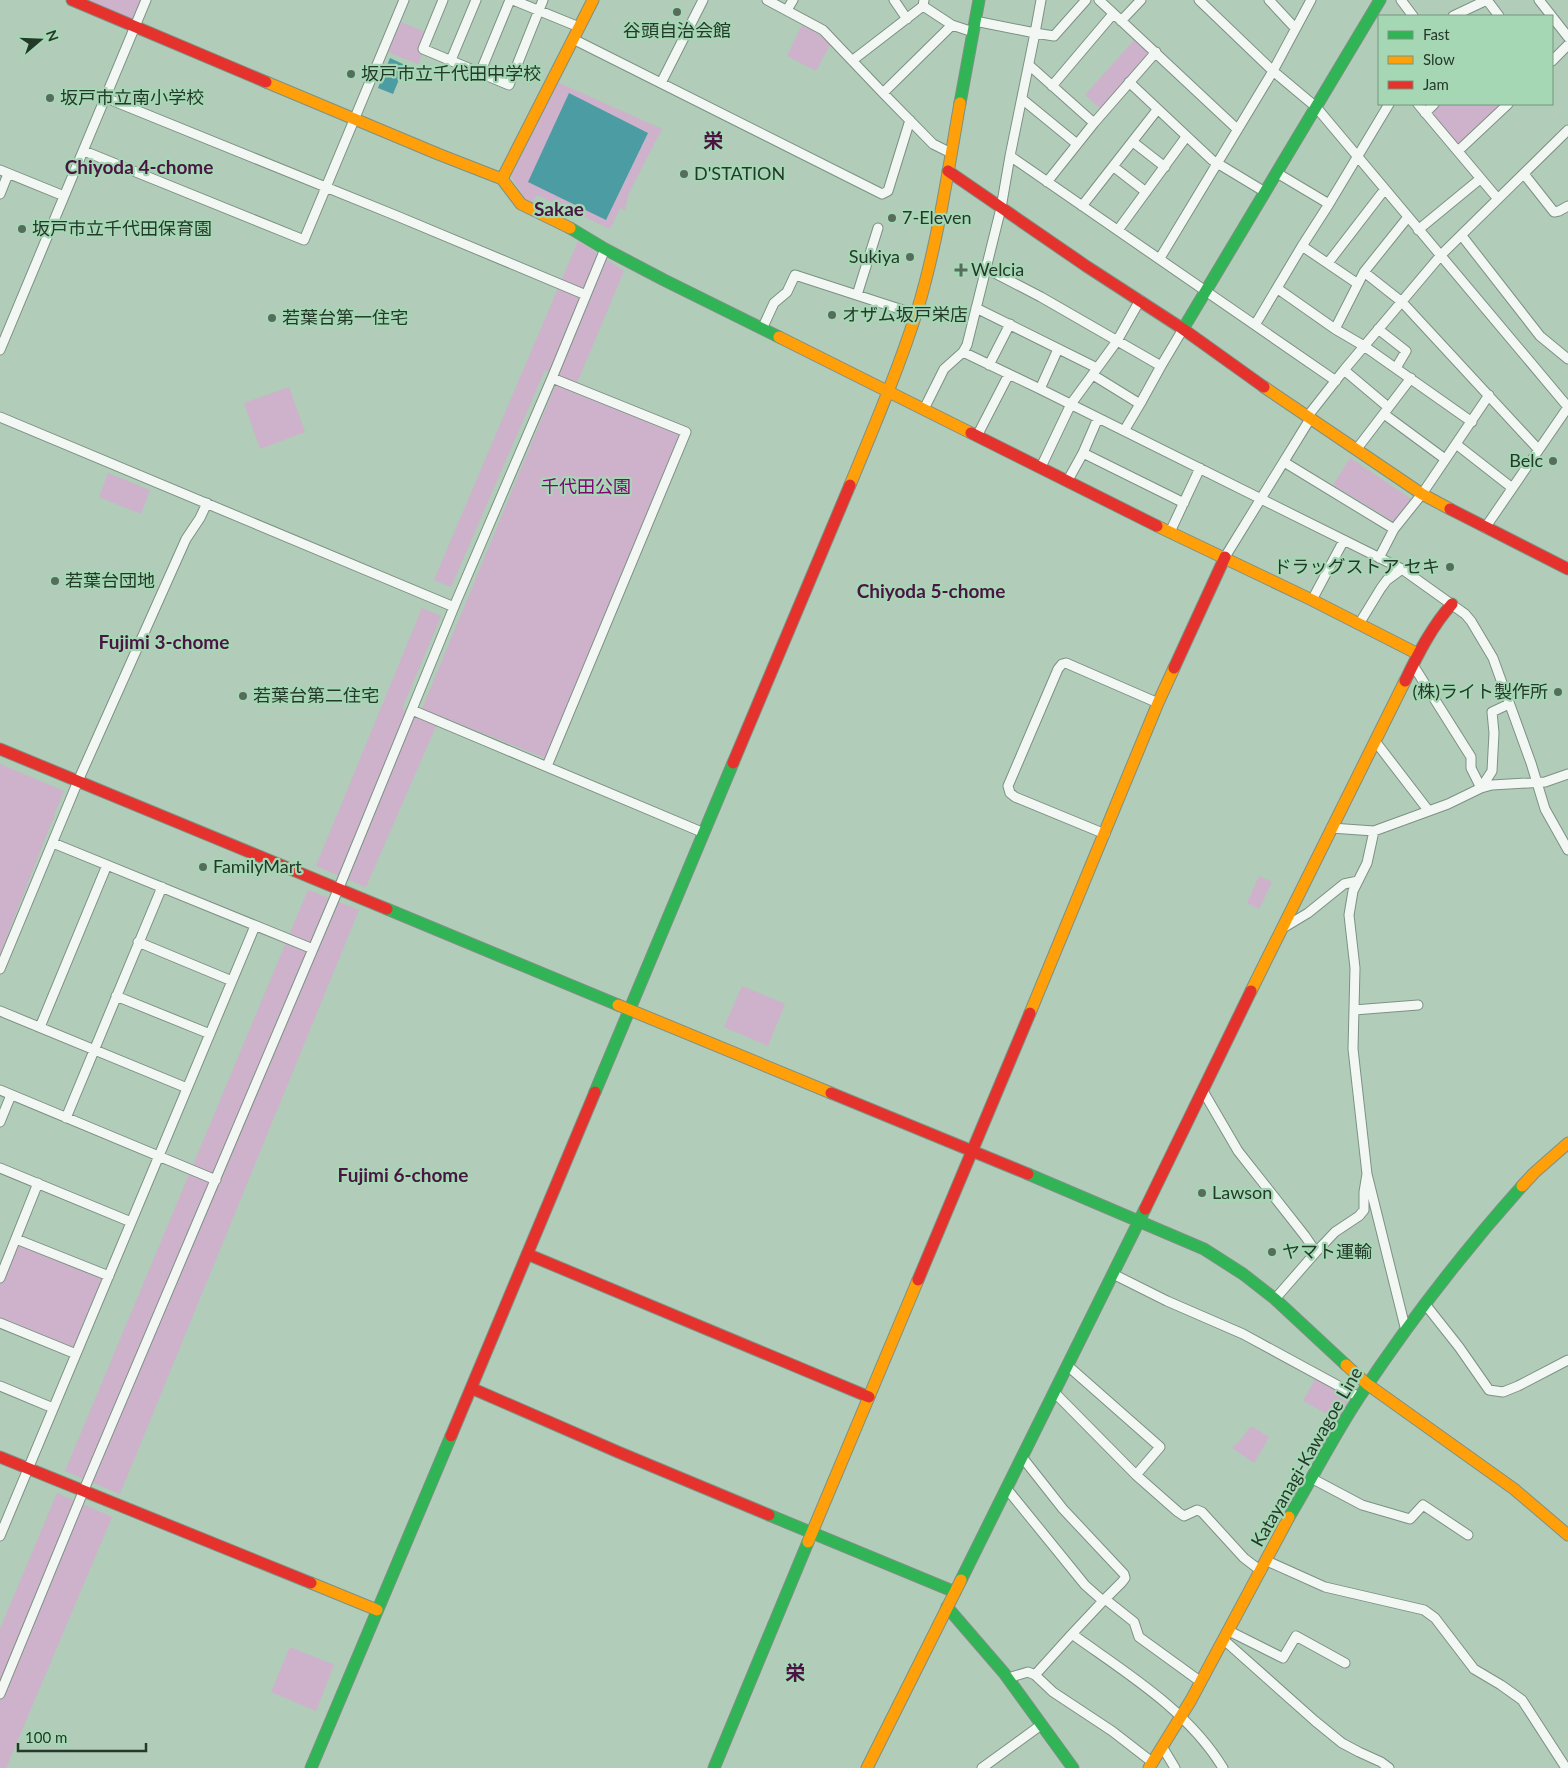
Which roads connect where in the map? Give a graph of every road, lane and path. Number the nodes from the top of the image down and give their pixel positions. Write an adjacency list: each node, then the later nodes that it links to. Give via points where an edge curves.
1 (72, 0): 37 (street)
2 (146, 0): 37 (street)
3 (404, 0): 65 (street)
4 (443, 0): 46 (street, via 423,49)
5 (476, 0): 46 (street)
6 (511, 0): 27 (street); 51 (street)
7 (543, 0): 27 (street)
8 (592, 0): 38 (street)
9 (703, 0): 53 (street)
10 (767, 0): 26 (street)
11 (792, 0): 26 (street)
12 (894, 0): 34 (street)
13 (979, 0): 39 (street)
14 (1041, 0): 41 (street)
15 (1086, 0): 41 (street, via 1054,36)
16 (1099, 0): 28 (street)
17 (1141, 0): 35 (street)
18 (1199, 0): 50 (street)
19 (1269, 0): 40 (street)
20 (1311, 0): 40 (street)
21 (1380, 0): 62 (street)
22 (1401, 0): 29 (street)
23 (1487, 0): 30 (street); 31 (street)
24 (1539, 0): 32 (street)
25 (924, 3): 34 (street); 36 (street)
26 (787, 10): 47 (street, via 823,30)
27 (539, 11): 38 (street); 51 (street, via 509,85)
28 (1113, 14): 35 (street); 54 (street)
29 (1412, 15)
30 (1460, 15)
31 (1498, 15)
32 (1551, 15)
33 (1553, 17): 42 (street)
34 (907, 19): 47 (street)
35 (1121, 21): 45 (street)
36 (952, 25): 39 (street); 55 (street)
37 (134, 27): 56 (street); 65 (street)
38 (579, 27): 43 (street)
39 (974, 27): 41 (street); 75 (street)
40 (1295, 28): 50 (street)
41 (1035, 33): 49 (street)
42 (1568, 36)
43 (573, 39): 53 (street); 85 (street)
44 (1568, 45): 48 (street)
45 (1156, 52): 52 (street); 68 (street)
46 (451, 60): 51 (street)
47 (853, 60): 55 (street)
48 (1553, 60)
49 (1028, 65): 54 (street); 57 (street)
50 (1273, 71): 62 (street); 68 (street)
51 (480, 73)
52 (1129, 82): 63 (street); 67 (street)
53 (661, 83): 66 (street, via 882,194 888,191)
54 (1052, 86): 67 (street)
55 (883, 93): 66 (street)
56 (106, 98): 73 (street); 88 (street)
57 (1022, 99): 72 (street); 76 (street)
58 (1388, 105): 77 (street)
59 (1419, 105): 64 (street)
60 (1433, 105): 64 (street)
61 (1507, 105): 74 (street)
62 (1316, 107): 77 (street); 83 (street)
63 (1157, 110): 70 (street); 71 (street)
64 (1425, 113): 74 (street)
65 (355, 119): 85 (street); 88 (street)
66 (910, 120): 75 (street, via 934,144)
67 (1094, 123): 72 (street)
68 (1236, 129): 78 (street)
69 (1568, 130): 84 (street)
70 (1186, 137): 78 (street); 80 (street)
71 (1133, 142): 79 (street); 80 (street)
72 (1077, 144): 87 (street)
73 (84, 151): 88 (street, via 304,240); 93 (street)
74 (1458, 152): 86 (street)
75 (951, 153): 81 (street)
76 (1010, 156): 87 (street); 98 (street)
77 (1357, 157): 89 (street); 95 (street)
78 (1217, 163): 91 (street); 107 (street)
79 (1114, 167): 90 (street); 96 (street)
80 (1165, 167): 90 (street)
81 (948, 171): 98 (street); 119 (street)
82 (4, 172): 92 (street); 93 (street)
83 (1277, 173): 91 (street); 95 (street)
84 (1524, 174): 94 (street); 97 (street, via 1554,212)
85 (502, 179): 105 (street, via 521,204)
86 (1480, 179): 94 (street); 102 (street)
87 (1047, 182): 96 (street)
88 (326, 188): 114 (street)
89 (1384, 189): 99 (street); 108 (street)
90 (1146, 192): 101 (street)
91 (1266, 192): 113 (street)
92 (0, 194)
93 (64, 196): 129 (street)
94 (1498, 199): 103 (street)
95 (1329, 204): 104 (street)
96 (1082, 206): 101 (street)
97 (1568, 206)
98 (1001, 208): 109 (street); 116 (street)
99 (1408, 217): 102 (street); 110 (street)
100 (878, 228): 115 (street)
101 (1118, 230): 107 (street)
102 (1418, 230): 106 (street)
103 (1462, 236): 106 (street); 131 (street, via 1540,336)
104 (1302, 246): 108 (street); 112 (street)
105 (605, 249): 114 (street); 122 (street)
106 (1441, 255): 117 (street); 146 (street)
107 (1160, 258): 113 (street)
108 (1328, 263): 111 (street)
109 (985, 268): 118 (street); 126 (street)
110 (1364, 272): 111 (street); 117 (street)
111 (1358, 284): 124 (street)
112 (1278, 289): 121 (street); 124 (street)
113 (1206, 290): 121 (street); 123 (street)
114 (586, 295): 138 (street)
115 (857, 295): 119 (street); 122 (street, via 795,275 787,292 774,303)
116 (1140, 300): 123 (street); 126 (street)
117 (1402, 302): 125 (street); 143 (street)
118 (976, 308): 120 (street); 130 (street)
119 (915, 314): 142 (street)
120 (1010, 324): 128 (street); 132 (street)
121 (1255, 325): 140 (street)
122 (762, 329): 142 (street)
123 (1183, 329): 133 (street); 151 (street)
124 (1335, 329): 127 (street)
125 (1378, 329): 127 (street); 134 (street, via 1406,351)
126 (1116, 341): 133 (street); 136 (street)
127 (1364, 346): 134 (street); 135 (street)
128 (1058, 349): 136 (street); 141 (street)
129 (0, 350)
130 (963, 352): 132 (street); 147 (street, via 944,369)
131 (1568, 359)
132 (989, 365): 137 (street)
133 (1161, 366): 145 (street)
134 (1396, 368): 139 (street)
135 (1344, 370): 140 (street); 148 (street)
136 (1095, 372): 144 (street); 145 (street)
137 (1009, 374): 141 (street); 154 (street)
138 (552, 378): 179 (street); 187 (street, via 686,432)
139 (1411, 378): 148 (street); 152 (street)
140 (1336, 381): 151 (street)
141 (1040, 389): 144 (street)
142 (888, 391): 147 (street); 195 (street)
143 (1489, 395): 152 (street); 156 (street)
144 (1071, 404): 150 (street); 161 (street)
145 (1140, 404): 153 (street)
146 (1568, 407): 156 (street)
147 (924, 409): 154 (street)
148 (1386, 410): 157 (street); 159 (street)
149 (0, 417): 168 (street)
150 (1098, 418): 153 (street); 158 (street)
151 (1308, 418): 157 (street); 160 (street)
152 (1472, 422): 155 (street)
153 (1124, 431): 162 (street)
154 (978, 436): 161 (street)
155 (1456, 444): 159 (street); 164 (street)
156 (1538, 449): 164 (street)
157 (1356, 450): 165 (street)
158 (1083, 453): 163 (street); 167 (street)
159 (1445, 459): 165 (street)
160 (1284, 462): 166 (street); 170 (street)
161 (1041, 467): 163 (street)
162 (1200, 468): 166 (street); 167 (street)
163 (1068, 480): 171 (street)
164 (1511, 487): 169 (street)
165 (1422, 494): 169 (street); 170 (street)
166 (1260, 499): 172 (street); 173 (street)
167 (1184, 503): 171 (street)
168 (207, 504): 179 (street); 189 (street, via 186,539)
169 (1484, 528): 175 (street)
170 (1394, 529): 174 (street)
171 (1170, 532): 173 (street)
172 (1344, 540): 174 (street); 177 (street)
173 (1225, 557): 177 (street); 182 (street)
174 (1379, 558): 176 (street)
175 (1568, 568)
176 (1402, 569): 178 (street); 180 (street, via 1380,588)
177 (1312, 600): 180 (street)
178 (1452, 604): 181 (street, via 1441,616); 183 (street, via 1471,621 1485,642)
179 (454, 607): 184 (street)
180 (1359, 624): 181 (street)
181 (1416, 659): 185 (street); 191 (street, via 1471,757 1471,768)
182 (1158, 703): 196 (street); 196 (street, via 1062,664 1008,786 1015,797)
183 (1509, 704): 190 (street); 191 (street, via 1492,712 1492,770)
184 (412, 710): 187 (street); 202 (street)
185 (1375, 741): 192 (street); 193 (street)
186 (0, 749): 189 (street)
187 (547, 766): 195 (street)
188 (1568, 774): 190 (street)
189 (78, 781): 197 (street); 202 (street)
190 (1537, 783): 191 (street); 198 (street, via 1545,809)
191 (1481, 788): 192 (street)
192 (1428, 810): 194 (street)
193 (1331, 828): 194 (street); 204 (street)
194 (1374, 831): 200 (street, via 1367,863)
195 (704, 833): 211 (street)
196 (1105, 834): 224 (street)
197 (53, 843): 199 (street); 207 (street)
198 (1568, 850)
199 (107, 865): 201 (street); 214 (street)
200 (1358, 880): 204 (street, via 1344,884); 212 (street, via 1349,915 1355,968)
201 (162, 887): 203 (street); 205 (street)
202 (338, 890): 206 (street); 211 (street)
203 (255, 926): 206 (street); 208 (street)
204 (1281, 930): 219 (street)
205 (138, 942): 208 (street); 209 (street)
206 (314, 949): 228 (street)
207 (0, 969)
208 (232, 981): 215 (street)
209 (116, 996): 215 (street); 216 (street)
210 (1418, 1005): 212 (street)
211 (629, 1009): 224 (street); 234 (street)
212 (1354, 1010): 227 (street, via 1353,1049)
213 (0, 1011): 214 (street)
214 (40, 1027): 216 (street)
215 (210, 1034): 217 (street)
216 (94, 1049): 217 (street); 221 (street)
217 (187, 1088): 225 (street)
218 (0, 1090): 220 (street)
219 (1203, 1091): 230 (street); 233 (street, via 1238,1152)
220 (11, 1095): 221 (street); 222 (street)
221 (66, 1118): 225 (street)
222 (0, 1122)
223 (1568, 1143): 239 (street, Katayanagi-Kawagoe Line, via 1534,1173)
224 (973, 1152): 230 (street); 250 (street)
225 (159, 1156): 228 (street); 231 (street)
226 (0, 1168): 229 (street)
227 (1367, 1174): 233 (street, via 1364,1210 1335,1232); 241 (street)
228 (216, 1180): 258 (street)
229 (38, 1183): 231 (street); 232 (street)
230 (1139, 1220): 235 (street); 238 (street, via 1211,1253)
231 (131, 1222): 236 (street)
232 (16, 1239): 236 (street); 237 (street)
233 (1316, 1252): 238 (street)
234 (526, 1254): 247 (street); 250 (street)
235 (1112, 1274): 244 (street); 249 (street, via 1167,1302 1243,1334)
236 (109, 1276): 242 (street)
237 (0, 1278)
238 (1275, 1299): 245 (street)
239 (1425, 1304): 241 (street, Katayanagi-Kawagoe Line); 243 (street, via 1489,1390 1503,1392)
240 (0, 1323): 242 (street)
241 (1406, 1331): 245 (street, Katayanagi-Kawagoe Line)
242 (76, 1354): 251 (street)
243 (1568, 1360)
244 (1068, 1366): 248 (street); 255 (street, via 1160,1447)
245 (1368, 1384): 249 (street, Katayanagi-Kawagoe Line); 261 (street, via 1514,1489)
246 (0, 1386): 251 (street)
247 (471, 1388): 260 (street); 268 (street)
248 (1055, 1393): 253 (street); 255 (street)
249 (1359, 1397): 256 (street, Katayanagi-Kawagoe Line)
250 (869, 1398): 260 (street)
251 (53, 1408): 254 (street)
252 (0, 1457): 254 (street)
253 (1022, 1457): 257 (street); 266 (street, via 1063,1509 1124,1574 1122,1582)
254 (28, 1469): 258 (street); 259 (street)
255 (1136, 1475): 264 (street, via 1184,1516 1197,1510 1202,1512 1244,1558)
256 (1311, 1478): 262 (street, via 1362,1505 1410,1519 1423,1505); 263 (street, Katayanagi-Kawagoe Line)
257 (1007, 1489): 265 (street); 266 (street, via 1085,1585)
258 (84, 1492): 268 (street); 275 (street)
259 (1, 1531)
260 (813, 1532): 265 (street); 281 (street)
261 (1568, 1535)
262 (1468, 1536)
263 (1267, 1561): 264 (street, Katayanagi-Kawagoe Line); 288 (street, via 1325,1587 1408,1605 1430,1614 1474,1669 1522,1700)
264 (1261, 1571): 270 (street, Katayanagi-Kawagoe Line)
265 (955, 1592): 267 (street)
266 (1104, 1600): 269 (street); 274 (street, via 1134,1622 1139,1637)
267 (947, 1607): 273 (street); 282 (street)
268 (378, 1610): 280 (street)
269 (1072, 1634): 272 (street); 276 (street)
270 (1226, 1636): 271 (street, via 1283,1658 1296,1636); 274 (street, Katayanagi-Kawagoe Line); 287 (street, via 1342,1743)
271 (1345, 1663)
272 (1035, 1675): 273 (street, via 1028,1672); 279 (street, via 1053,1692 1112,1731)
273 (1008, 1678): 277 (street)
274 (1202, 1682): 276 (street, Katayanagi-Kawagoe Line)
275 (0, 1694)
276 (1182, 1717): 278 (street, Katayanagi-Kawagoe Line); 286 (street, via 1202,1737)
277 (1041, 1725): 283 (street); 284 (street)
278 (1163, 1748): 279 (street, Katayanagi-Kawagoe Line); 285 (street)
279 (1150, 1765)
280 (311, 1768)
281 (714, 1768)
282 (867, 1768)
283 (982, 1768)
284 (1073, 1768)
285 (1175, 1768)
286 (1223, 1768)
287 (1389, 1768)
288 (1566, 1768)

